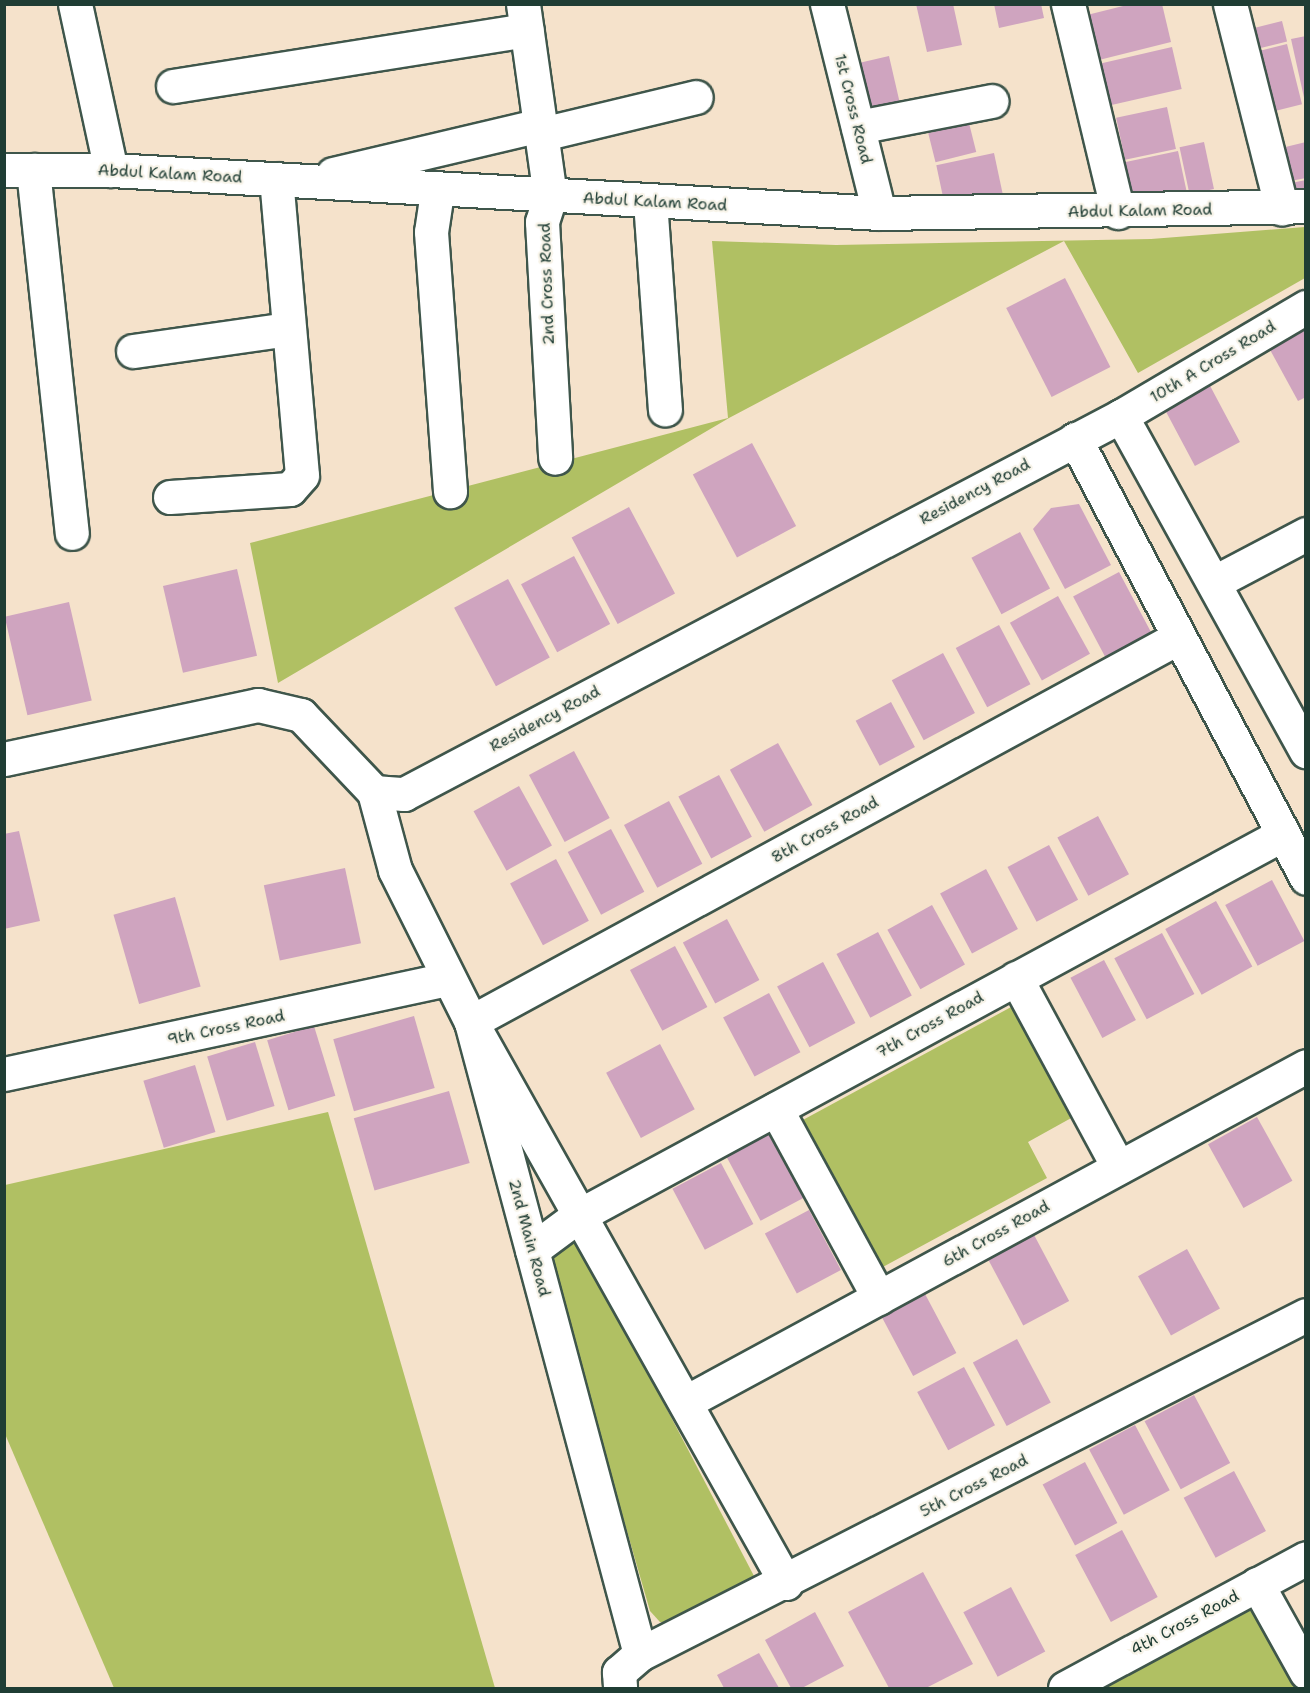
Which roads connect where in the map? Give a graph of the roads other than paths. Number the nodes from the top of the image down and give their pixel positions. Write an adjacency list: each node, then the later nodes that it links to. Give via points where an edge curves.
1 (75, 4): 12 (street)
2 (827, 4): 9 (street, 1st Cross Road)
3 (1068, 4): 18 (street)
4 (1230, 4): 17 (street)
5 (525, 17): 6 (street); 10 (street, 2nd Cross Road)
6 (173, 86)
7 (696, 97): 10 (street)
8 (992, 101): 9 (street)
9 (858, 127): 19 (street, 1st Cross Road)
10 (541, 130): 13 (street); 15 (street, 2nd Cross Road)
11 (19, 170): 12 (street, Abdul Kalam Road); 29 (street)
12 (111, 170): 13 (street, Abdul Kalam Road)
13 (291, 179): 14 (street, Abdul Kalam Road); 21 (street)
14 (438, 192): 15 (street, Abdul Kalam Road); 27 (street, via 431,232)
15 (550, 197): 16 (street, Abdul Kalam Road); 26 (street, 2nd Cross Road, via 542,222)
16 (650, 201): 19 (street, Abdul Kalam Road); 23 (street)
17 (1293, 208): 18 (street, Abdul Kalam Road)
18 (1118, 212): 19 (street, Abdul Kalam Road)
19 (879, 213)
20 (1305, 307): 24 (street, 10th A Cross Road)
21 (288, 329): 22 (street); 28 (street, via 302,475 290,489)
22 (133, 351)
23 (665, 410)
24 (1121, 416): 25 (street, Residency Road); 31 (street)
25 (1075, 439): 32 (street); 35 (street, Residency Road, via 404,794)
26 (555, 458)
27 (450, 491)
28 (170, 497)
29 (72, 533)
30 (1305, 534): 31 (street)
31 (1215, 582): 33 (street)
32 (1179, 637): 36 (street); 40 (street, 8th Cross Road)
33 (1305, 751)
34 (4, 759): 35 (street, via 258,705 301,715)
35 (374, 792): 39 (street, 2nd Main Road, via 394,870)
36 (1292, 838): 37 (street); 38 (street, 7th Cross Road)
37 (1305, 878)
38 (1016, 978): 43 (street, 7th Cross Road); 44 (street)
39 (447, 979): 40 (street, 2nd Main Road); 42 (street, 9th Cross Road)
40 (471, 1022): 45 (street); 46 (street, 2nd Main Road)
41 (1305, 1066): 44 (street, 6th Cross Road)
42 (4, 1074)
43 (776, 1109): 45 (street, 7th Cross Road); 47 (street)
44 (1118, 1167): 47 (street, 6th Cross Road)
45 (578, 1216): 46 (street, 7th Cross Road); 49 (street)
46 (532, 1250): 53 (street, 2nd Main Road)
47 (879, 1298): 49 (street, 6th Cross Road)
48 (1305, 1315): 51 (street, 5th Cross Road)
49 (686, 1402): 51 (street)
50 (1305, 1558): 52 (street, 4th Cross Road)
51 (786, 1583): 53 (street, 5th Cross Road)
52 (1257, 1584): 54 (street); 56 (street, 4th Cross Road)
53 (640, 1654): 55 (street, via 619,1672)
54 (1305, 1672)
55 (620, 1689)
56 (1065, 1689)

